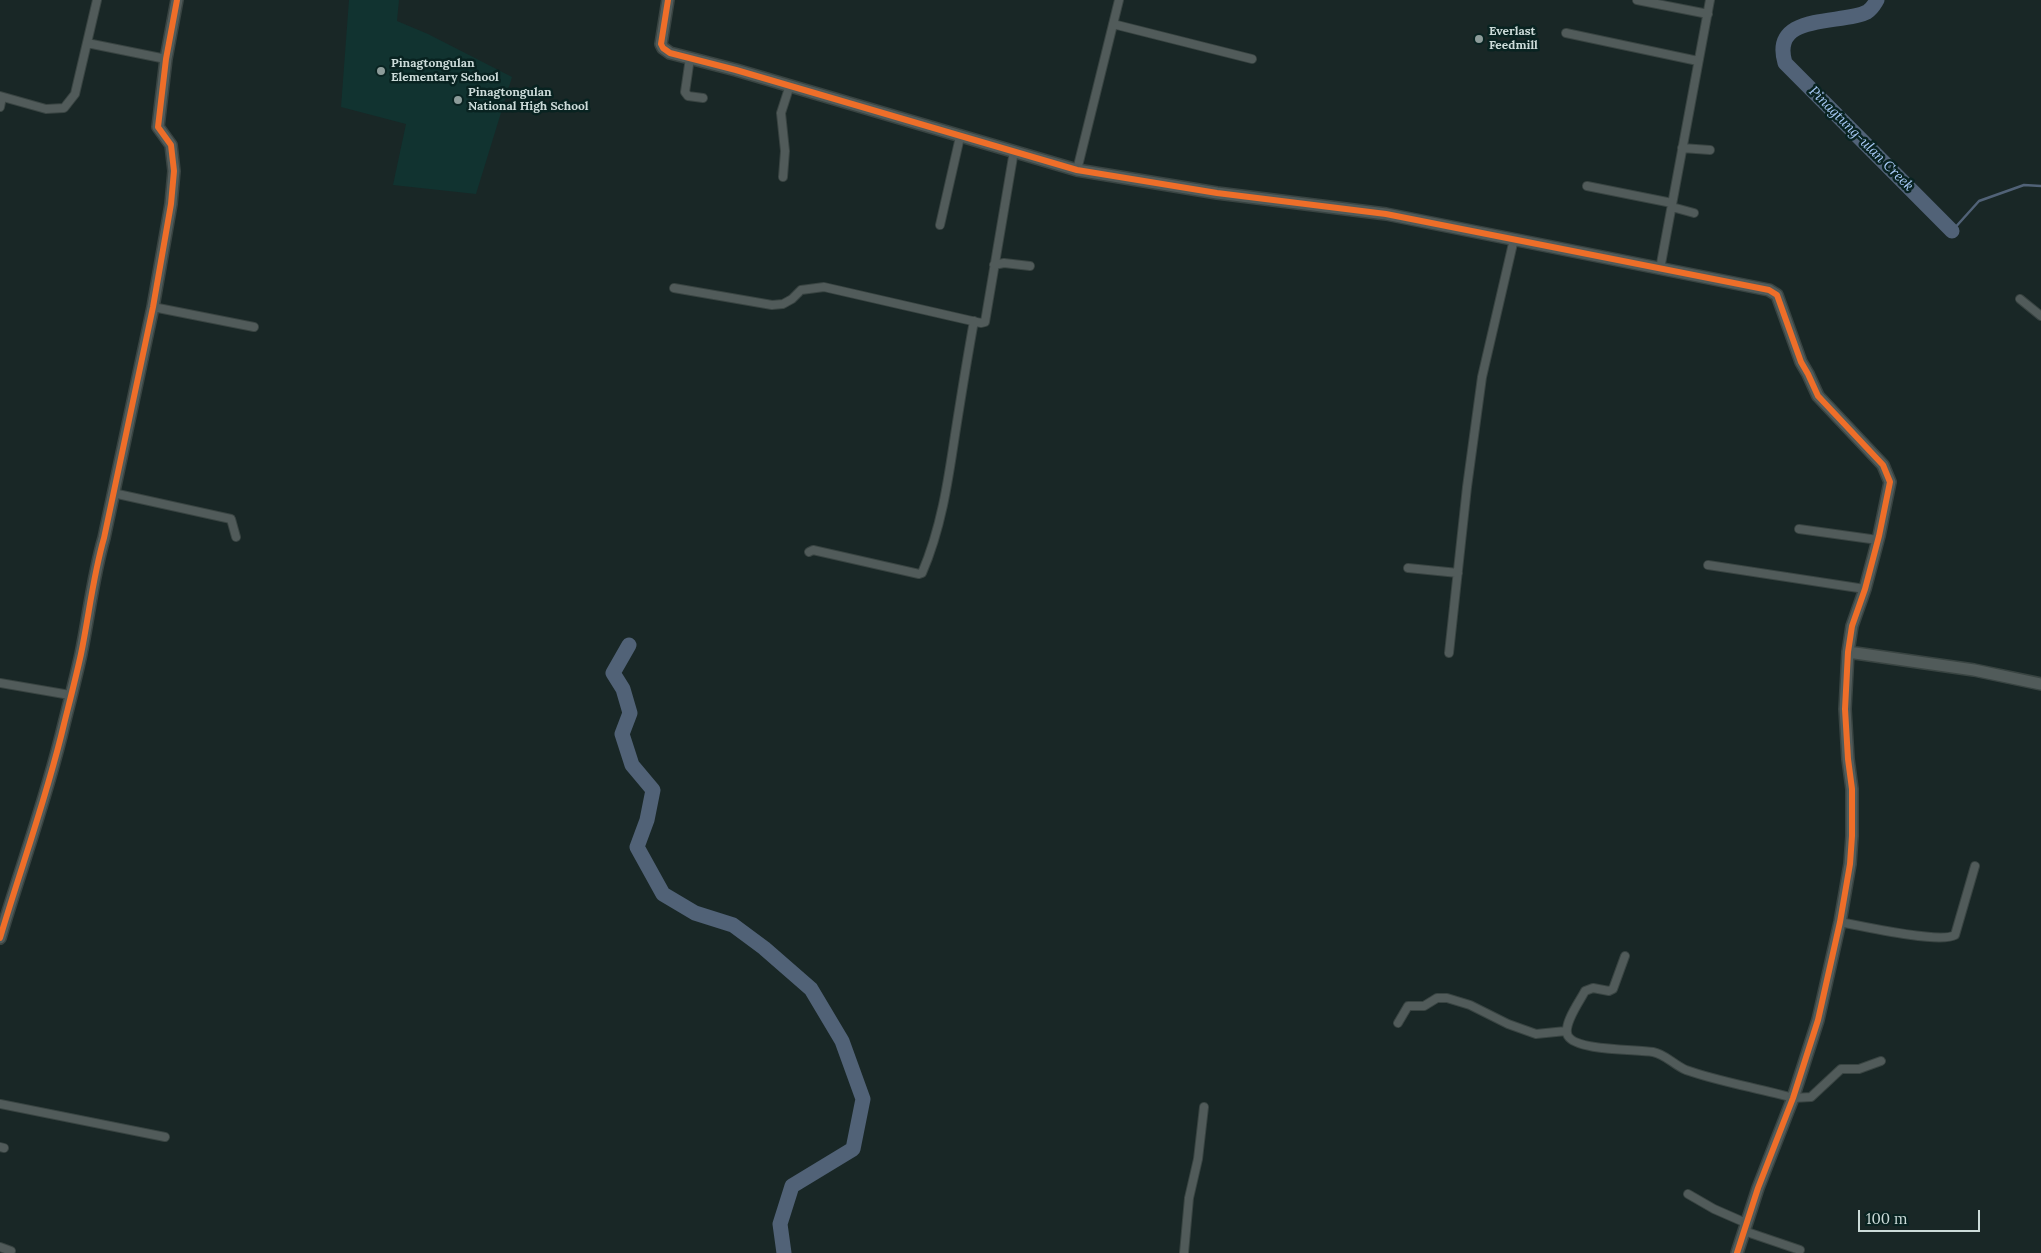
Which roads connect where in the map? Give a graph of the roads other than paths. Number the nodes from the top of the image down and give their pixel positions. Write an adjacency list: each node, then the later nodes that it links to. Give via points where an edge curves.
1 (97, 0): 10 (street)
2 (176, 0): 12 (street)
3 (668, 0): 11 (street, via 661,44 670,53)
4 (1119, 0): 8 (street)
5 (1637, 0): 7 (street)
6 (1710, 0): 7 (street)
7 (1708, 14): 14 (street)
8 (1113, 24): 13 (street); 23 (street)
9 (1566, 33): 14 (street)
10 (87, 43): 12 (street); 16 (street, via 74,94 64,108 46,108)
11 (690, 58): 15 (street); 17 (street, via 685,92 688,96)
12 (166, 59): 35 (street, via 158,126 171,145 174,171)
13 (1252, 59)
14 (1698, 61): 20 (street)
15 (790, 85): 19 (street); 24 (street, via 781,114 785,151)
16 (1, 97): 18 (street)
17 (703, 98)
18 (0, 107)
19 (960, 136): 22 (street); 28 (street)
20 (1682, 148): 21 (street); 26 (street)
21 (1710, 150)
22 (1014, 151): 23 (street); 30 (street)
23 (1077, 170): 29 (street, via 1217,193 1386,214)
24 (783, 176)
25 (1587, 186): 26 (street)
26 (1672, 205): 27 (street); 32 (street)
27 (1694, 213)
28 (940, 225)
29 (1514, 239): 32 (street); 46 (street, via 1482,377)
30 (994, 265): 31 (street); 37 (street, via 986,320 981,323)
31 (1030, 266)
32 (1660, 269): 42 (street, via 1770,290 1777,295 1801,362 1818,396 1888,473 1890,482)
33 (674, 288): 37 (street, via 772,305 792,300 807,288 824,287)
34 (2020, 299): 36 (street)
35 (153, 307): 38 (street); 39 (street)
36 (2041, 316)
37 (974, 321): 43 (street, via 942,510 922,573 894,570 813,550)
38 (254, 327)
39 (113, 493): 41 (street, via 231,520); 52 (street)
40 (1799, 529): 42 (street)
41 (236, 537)
42 (1878, 540): 47 (street)
43 (809, 552)
44 (1708, 564): 47 (street)
45 (1408, 568): 46 (street)
46 (1458, 573): 49 (street)
47 (1865, 589): 48 (street, via 1852,626)
48 (1848, 652): 51 (street, via 1974,670); 54 (street, via 1845,709 1852,789 1852,836)
49 (1449, 653)
50 (0, 683): 52 (street)
51 (2041, 684)
52 (70, 695): 55 (street, via 48,789)
53 (1975, 866): 54 (street, via 1955,935 1950,938 1931,938)
54 (1840, 922): 60 (street, via 1818,1020)
55 (0, 938)
56 (1626, 956): 58 (street, via 1613,989 1584,991)
57 (1398, 1022): 58 (street, via 1408,1006 1424,1006 1437,998 1447,998 1536,1034)
58 (1566, 1031): 60 (street, via 1576,1043 1653,1052 1687,1070)
59 (1881, 1061): 60 (street, via 1859,1069 1841,1069 1811,1098)
60 (1793, 1098): 65 (street)
61 (0, 1104): 63 (street)
62 (1204, 1107): 69 (street, via 1198,1159 1189,1198)
63 (165, 1137)
64 (1688, 1194): 65 (street)
65 (1745, 1227): 67 (street); 70 (street)
66 (0, 1247): 68 (street)
67 (1800, 1250)
68 (11, 1251)
69 (1184, 1253)
70 (1737, 1253)

